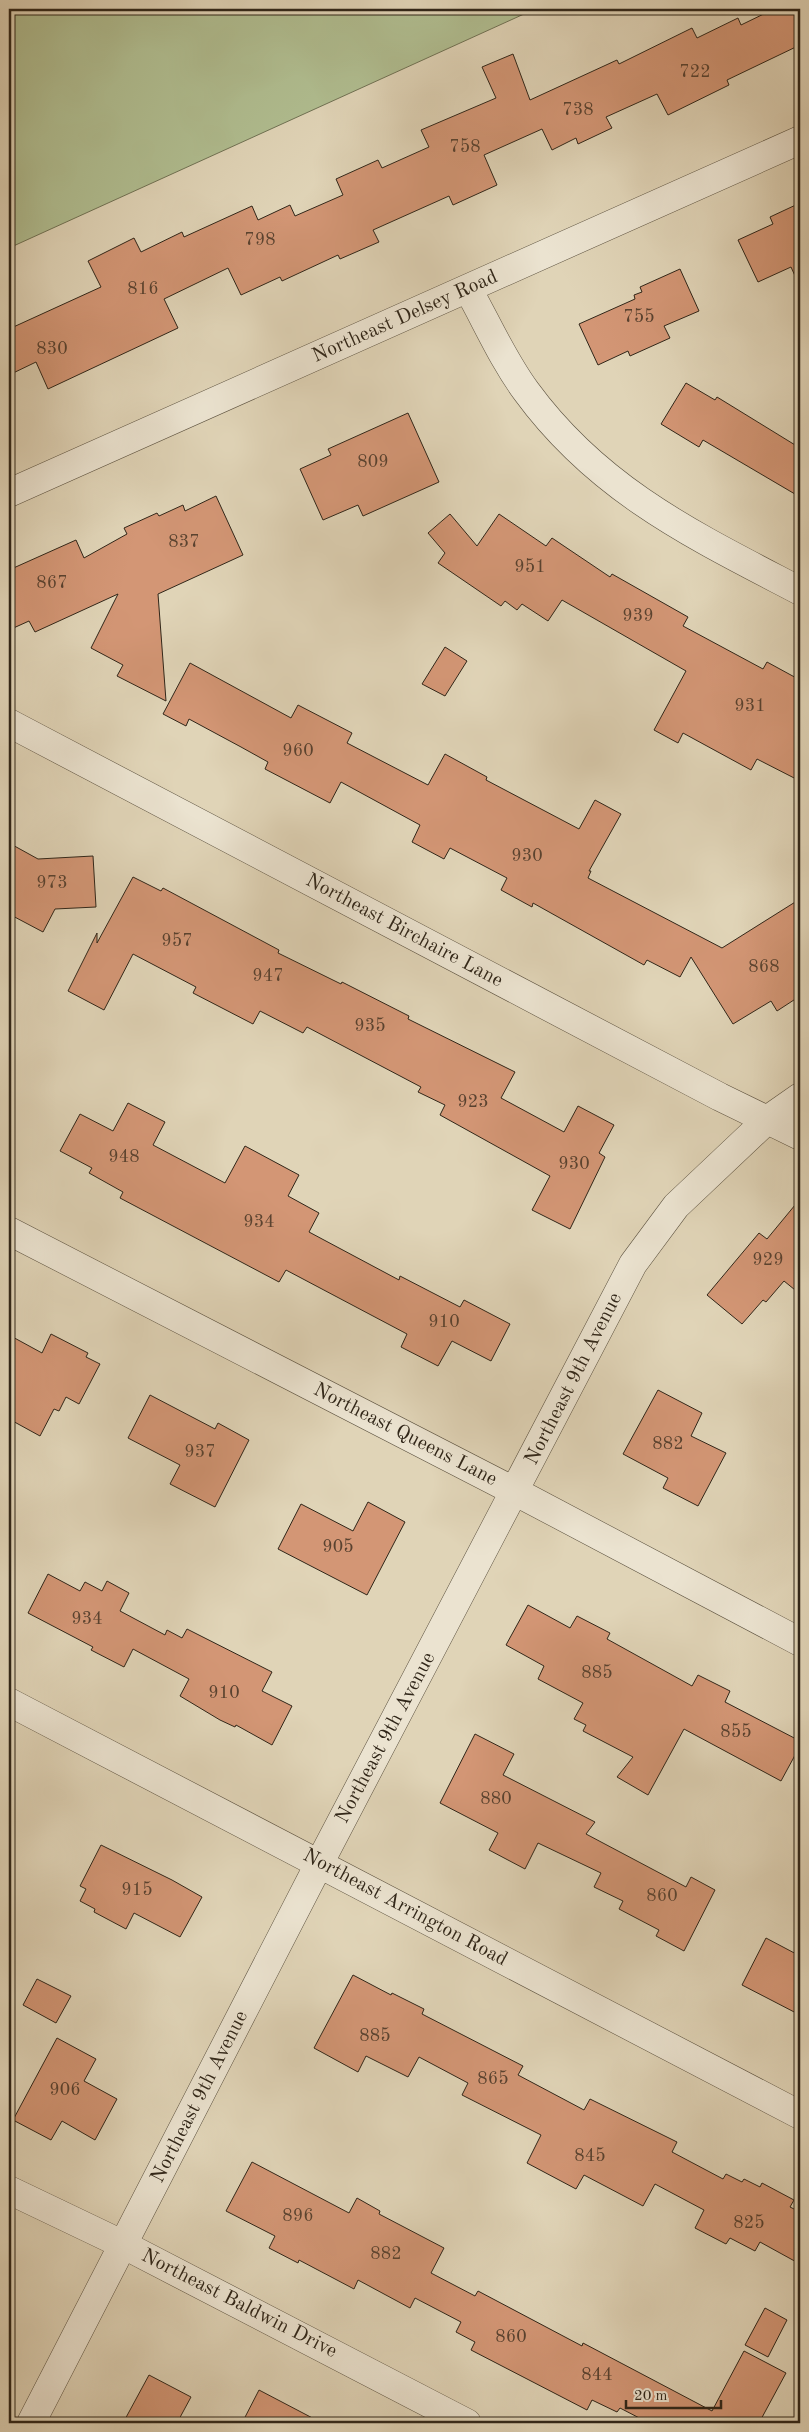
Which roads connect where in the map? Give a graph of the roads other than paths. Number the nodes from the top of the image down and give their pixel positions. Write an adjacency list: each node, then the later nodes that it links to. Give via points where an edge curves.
1 (800, 140): 2 (street, Northeast Delsey Road)
2 (468, 289): 3 (street, Northeast Delsey Road); 4 (street, via 526,392 556,428 594,465 635,499 681,529)
3 (9, 494)
4 (800, 591)
5 (9, 723): 7 (street, Northeast Birchaire Lane)
6 (800, 1097): 7 (street, Northeast 9th Avenue)
7 (767, 1120): 8 (street, Northeast Birchaire Lane); 10 (street, Northeast 9th Avenue, via 676,1206 633,1264)
8 (800, 1136)
9 (9, 1231): 10 (street, Northeast Queens Lane)
10 (516, 1492): 11 (street, Northeast Queens Lane); 13 (street, Northeast 9th Avenue)
11 (800, 1642)
12 (9, 1702): 13 (street, Northeast Arrington Road)
13 (319, 1864): 14 (street, Northeast Arrington Road); 16 (street, Northeast 9th Avenue)
14 (800, 2115)
15 (9, 2190): 16 (street, Northeast Baldwin Drive)
16 (124, 2245): 17 (street, Northeast 9th Avenue); 18 (street, Northeast Baldwin Drive)
17 (31, 2423)
18 (467, 2423)

